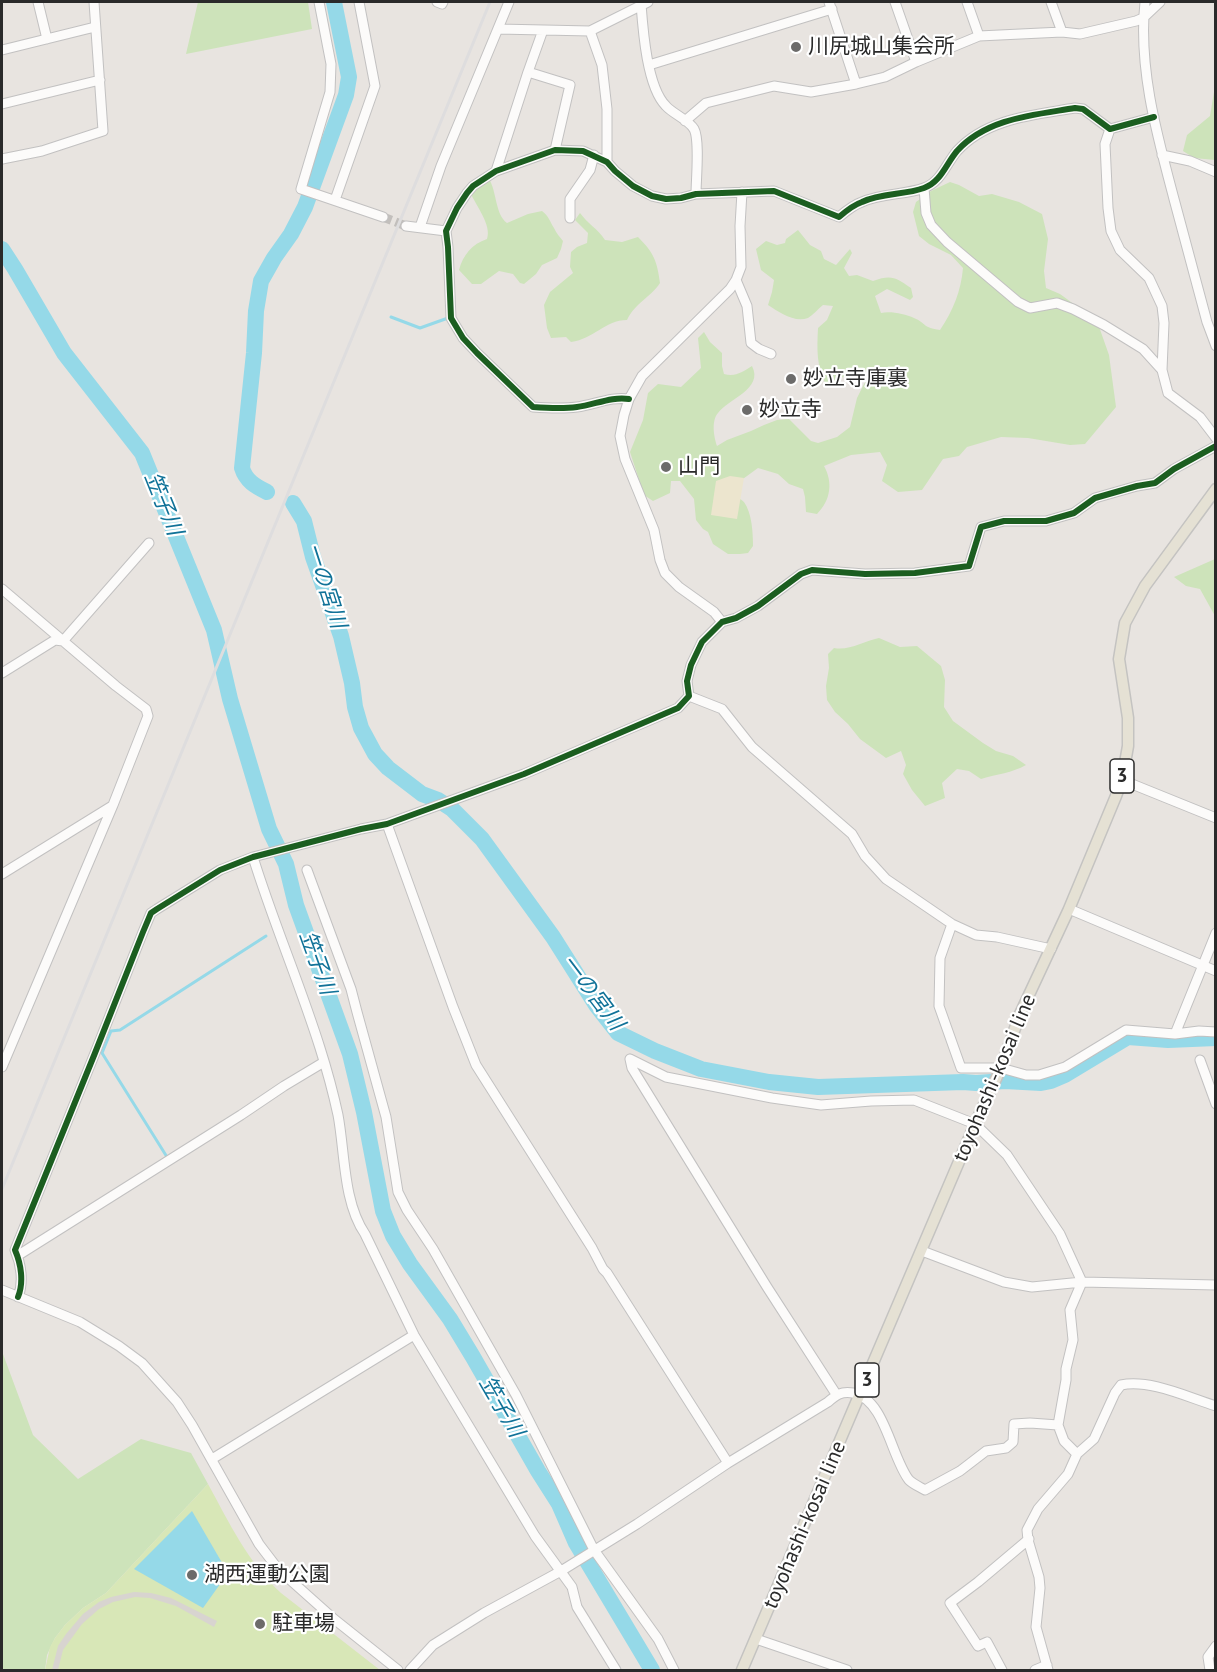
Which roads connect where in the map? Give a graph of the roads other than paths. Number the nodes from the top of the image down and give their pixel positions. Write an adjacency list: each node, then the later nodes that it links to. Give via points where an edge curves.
1 (38, 2): 22 (street)
2 (94, 2): 16 (street)
3 (319, 2): 43 (street, via 331,64 330,92 301,189)
4 (358, 2): 43 (street, via 375,86)
5 (437, 2): 6 (street)
6 (443, 2)
7 (510, 2): 17 (street)
8 (895, 2): 24 (street)
9 (967, 2): 21 (street)
10 (1051, 2): 20 (street)
11 (1145, 2): 15 (street)
12 (1160, 2): 15 (street)
13 (645, 3): 19 (street); 25 (street, via 642,24)
14 (830, 5): 25 (street); 28 (street)
15 (1143, 18): 20 (street, via 1080,34); 30 (street, via 1144,59)
16 (95, 27): 22 (street); 27 (street)
17 (498, 29): 18 (street); 47 (street)
18 (543, 30): 19 (street); 26 (street)
19 (590, 31): 37 (street, via 602,65)
20 (1062, 32): 21 (street)
21 (979, 36): 24 (street)
22 (47, 39): 23 (street)
23 (2, 50)
24 (916, 62): 28 (street, via 885,77)
25 (649, 65): 31 (street, via 658,97)
26 (528, 72): 33 (street, via 570,85); 38 (street)
27 (100, 80): 29 (street); 36 (street, via 103,131)
28 (856, 84): 31 (street, via 811,92 774,86 706,103)
29 (2, 104)
30 (1154, 117): 32 (street); 35 (street)
31 (685, 121): 42 (street, via 694,129 696,139)
32 (1110, 129): 40 (street, via 1083,109 1075,108 1002,122 958,150 936,182); 52 (street, via 1105,144 1111,231 1120,250 1149,278 1162,306)
33 (555, 150): 34 (street); 38 (street)
34 (594, 155): 37 (street); 45 (street, via 590,170 570,199)
35 (1162, 155): 39 (street); 50 (street)
36 (2, 159)
37 (607, 162): 42 (street, via 633,186 652,196 666,199)
38 (496, 171): 48 (street, via 467,193)
39 (1215, 172)
40 (924, 188): 41 (street, via 863,201 839,217 774,190); 52 (street, via 931,225 1018,302 1030,308 1056,303 1073,309 1143,348)
41 (742, 192): 42 (street); 49 (street, via 741,267)
42 (696, 194)
43 (335, 200): 44 (street)
44 (383, 217)
45 (570, 218)
46 (406, 226): 47 (street)
47 (420, 227): 48 (street)
48 (446, 231): 53 (street, via 451,318 463,338 528,404 577,407)
49 (736, 280): 51 (street, via 747,306 751,343); 53 (street, via 642,376)
50 (1215, 346)
51 (771, 354)
52 (1162, 370): 54 (street, via 1168,393 1200,417)
53 (629, 399): 59 (street, via 621,447 654,530 665,573)
54 (1215, 438)
55 (1215, 446): 59 (street, via 1155,483 1095,498 1074,513 1046,521 1004,521 981,527 969,566 915,573 812,570 758,606)
56 (1215, 489): 63 (main road, toyohashi-kosai line / 3, via 1145,586 1125,622 1119,659 1128,746)
57 (149, 543): 60 (street)
58 (2, 589): 60 (street)
59 (722, 622): 62 (street, via 702,642 691,665)
60 (63, 641): 61 (street, via 55,640); 64 (street, via 146,709 148,716)
61 (2, 673)
62 (689, 696): 66 (street, via 678,708 524,774); 71 (street, via 723,709 752,747 852,834 886,879)
63 (1122, 780): 65 (street); 70 (main road, toyohashi-kosai line / 3)
64 (113, 805): 69 (street); 80 (street)
65 (1215, 818)
66 (387, 824): 67 (street); 97 (street, via 476,1065)
67 (253, 857): 79 (street); 85 (street, via 220,870 151,913 15,1250)
68 (307, 870): 99 (street, via 351,989 386,1117 398,1192 516,1395)
69 (2, 874)
70 (1069, 909): 73 (main road, toyohashi-kosai line / 3); 74 (street)
71 (952, 924): 73 (street, via 976,935); 81 (street, via 940,958 939,1006 961,1068)
72 (1215, 933): 74 (street)
73 (1052, 949): 81 (main road, toyohashi-kosai line / 3, via 1020,1014)
74 (1202, 965): 75 (street); 77 (street)
75 (1215, 971)
76 (1215, 1032): 77 (street)
77 (1175, 1034): 81 (street, via 1126,1030 1065,1067 1039,1076)
78 (1200, 1060): 82 (street)
79 (324, 1062): 85 (street); 90 (street, via 338,1115 353,1210)
80 (2, 1067)
81 (1001, 1068): 83 (main road, toyohashi-kosai line / 3)
82 (1215, 1104)
83 (975, 1124): 84 (main road, toyohashi-kosai line / 3); 86 (street, via 1007,1155 1060,1234); 91 (street, via 914,1100 821,1105 772,1098 666,1077 630,1059 761,1278)
84 (922, 1251): 86 (street, via 1004,1282 1032,1287); 92 (main road, toyohashi-kosai line / 3)
85 (17, 1256): 89 (street, via 21,1274)
86 (1082, 1282): 87 (street); 94 (street, via 1070,1310 1073,1340)
87 (1215, 1285)
88 (2, 1290): 89 (street)
89 (18, 1297): 96 (street, via 80,1322 142,1363 177,1402)
90 (414, 1335): 96 (street); 100 (street, via 535,1536)
91 (836, 1394): 92 (street); 97 (street)
92 (861, 1395): 94 (street, via 880,1418 910,1481 925,1490 960,1471 986,1450 1006,1448 1013,1442 1014,1424); 101 (main road, toyohashi-kosai line / 3)
93 (1215, 1406): 95 (street, via 1133,1382 1121,1385 1094,1439)
94 (1058, 1425): 95 (street, via 1064,1441)
95 (1077, 1454): 98 (street, via 1068,1474 1030,1523)
96 (212, 1459): 104 (street, via 259,1544 278,1569)
97 (728, 1463): 99 (street)
98 (1029, 1539): 103 (street, via 1040,1588 1036,1627); 110 (street, via 950,1603 978,1646 987,1642)
99 (594, 1550): 100 (street); 107 (street, via 658,1639)
100 (563, 1569): 105 (street, via 433,1645); 106 (street, via 577,1607)
101 (756, 1639): 108 (main road, toyohashi-kosai line / 3); 109 (street)
102 (1215, 1646): 112 (street, via 1208,1657)
103 (1048, 1668): 111 (street)
104 (398, 1671)
105 (410, 1671)
106 (616, 1671)
107 (674, 1671)
108 (742, 1671)
109 (847, 1671)
110 (1002, 1671)
111 (1035, 1671)
112 (1210, 1671)

